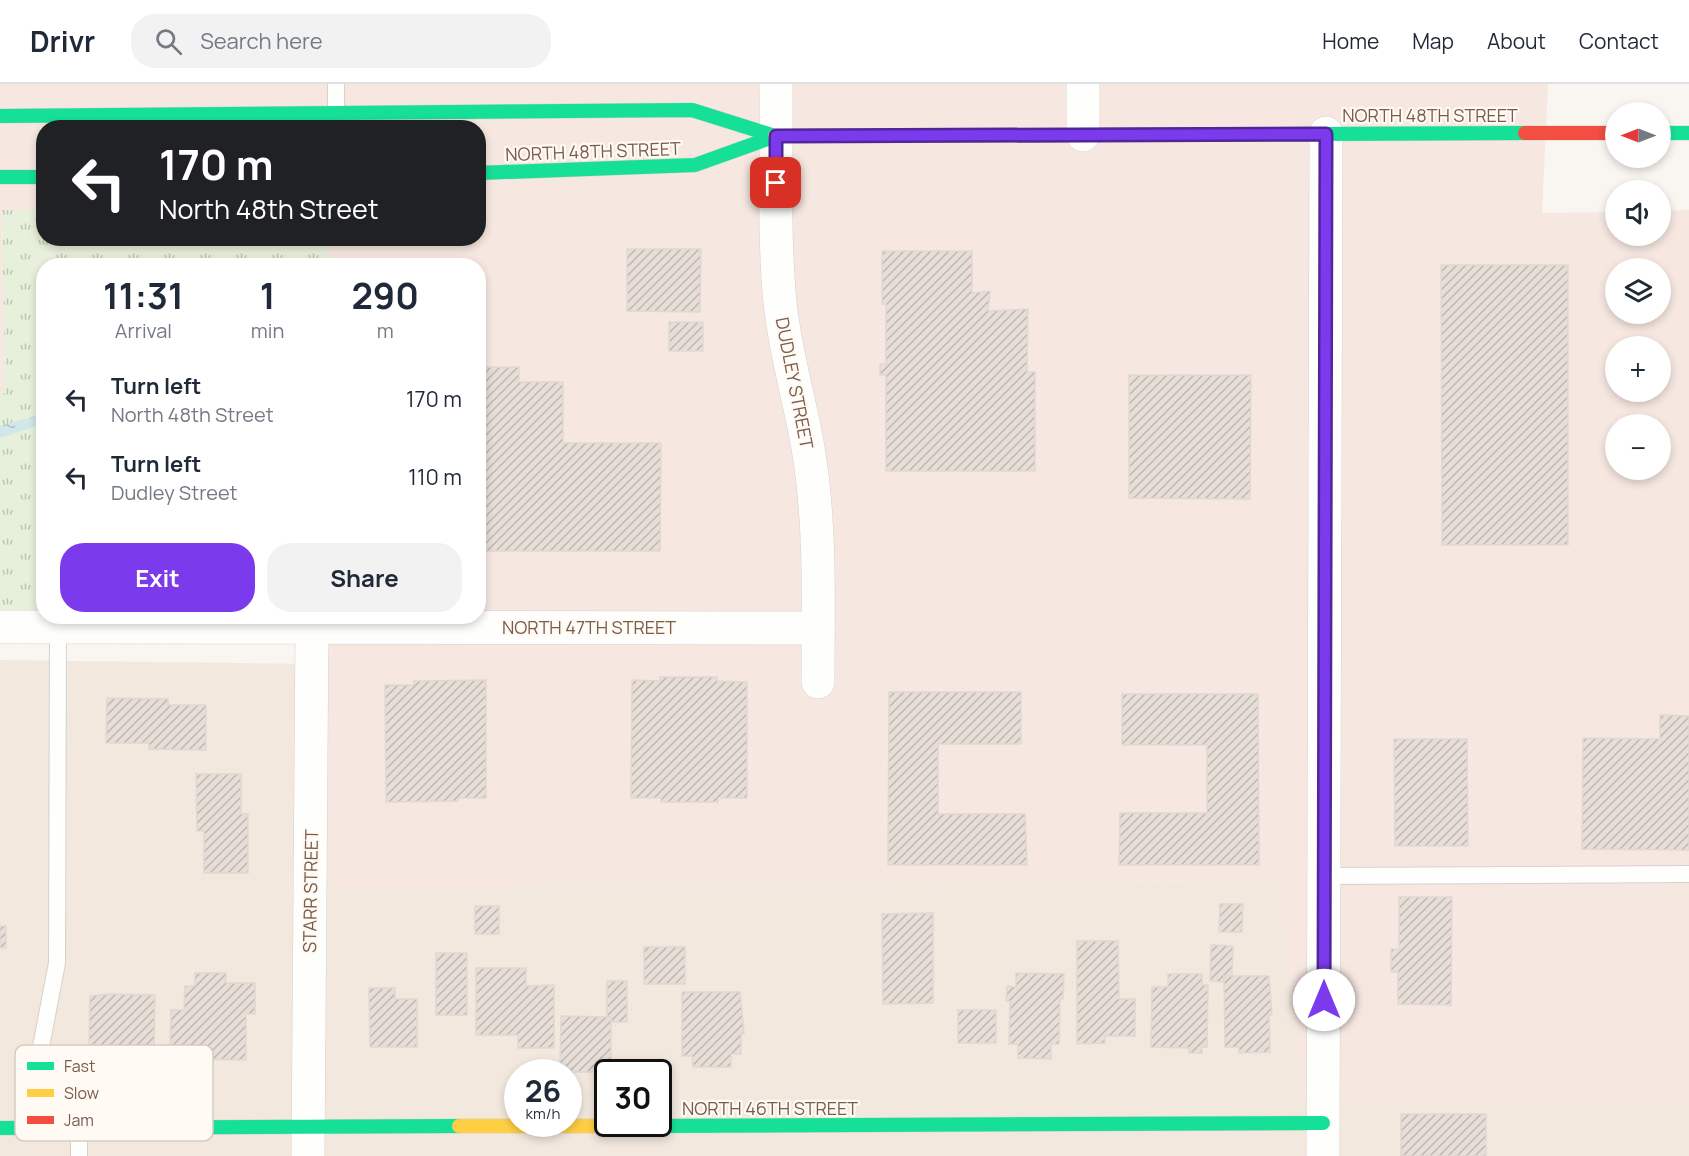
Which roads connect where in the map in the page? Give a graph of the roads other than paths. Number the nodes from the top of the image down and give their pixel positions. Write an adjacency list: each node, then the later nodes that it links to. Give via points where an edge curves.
1 (336, 84): 4 (lane)
2 (776, 84): 11 (street, DUDLEY STREET)
3 (1083, 84): 10 (street)
4 (336, 115): 5 (main road, NORTH 48TH STREET); 11 (main road, NORTH 48TH STREET, via 692,110)
5 (0, 116)
6 (1605, 133): 9 (main road, NORTH 48TH STREET)
7 (1671, 133): 8 (main road)
8 (1689, 133)
9 (1326, 134): 10 (main road, NORTH 48TH STREET); 21 (street)
10 (1083, 135): 11 (main road, NORTH 48TH STREET)
11 (776, 136): 12 (main road, NORTH 48TH STREET, via 695,165); 18 (street, DUDLEY STREET, via 780,299 809,455 817,525)
12 (486, 173)
13 (0, 177): 14 (main road)
14 (36, 177)
15 (0, 627): 16 (street, NORTH 47TH STREET)
16 (58, 627): 17 (street, NORTH 47TH STREET); 22 (lane, via 57,963)
17 (312, 627): 18 (street, NORTH 47TH STREET); 25 (street, STARR STREET)
18 (819, 628): 19 (street, DUDLEY STREET)
19 (819, 682)
20 (1689, 874): 21 (lane)
21 (1324, 876): 23 (street)
22 (41, 1045)
23 (1323, 1123): 25 (main road, NORTH 46TH STREET); 26 (street)
24 (213, 1136): 25 (main road, NORTH 46TH STREET)
25 (308, 1142)
26 (1323, 1156)

